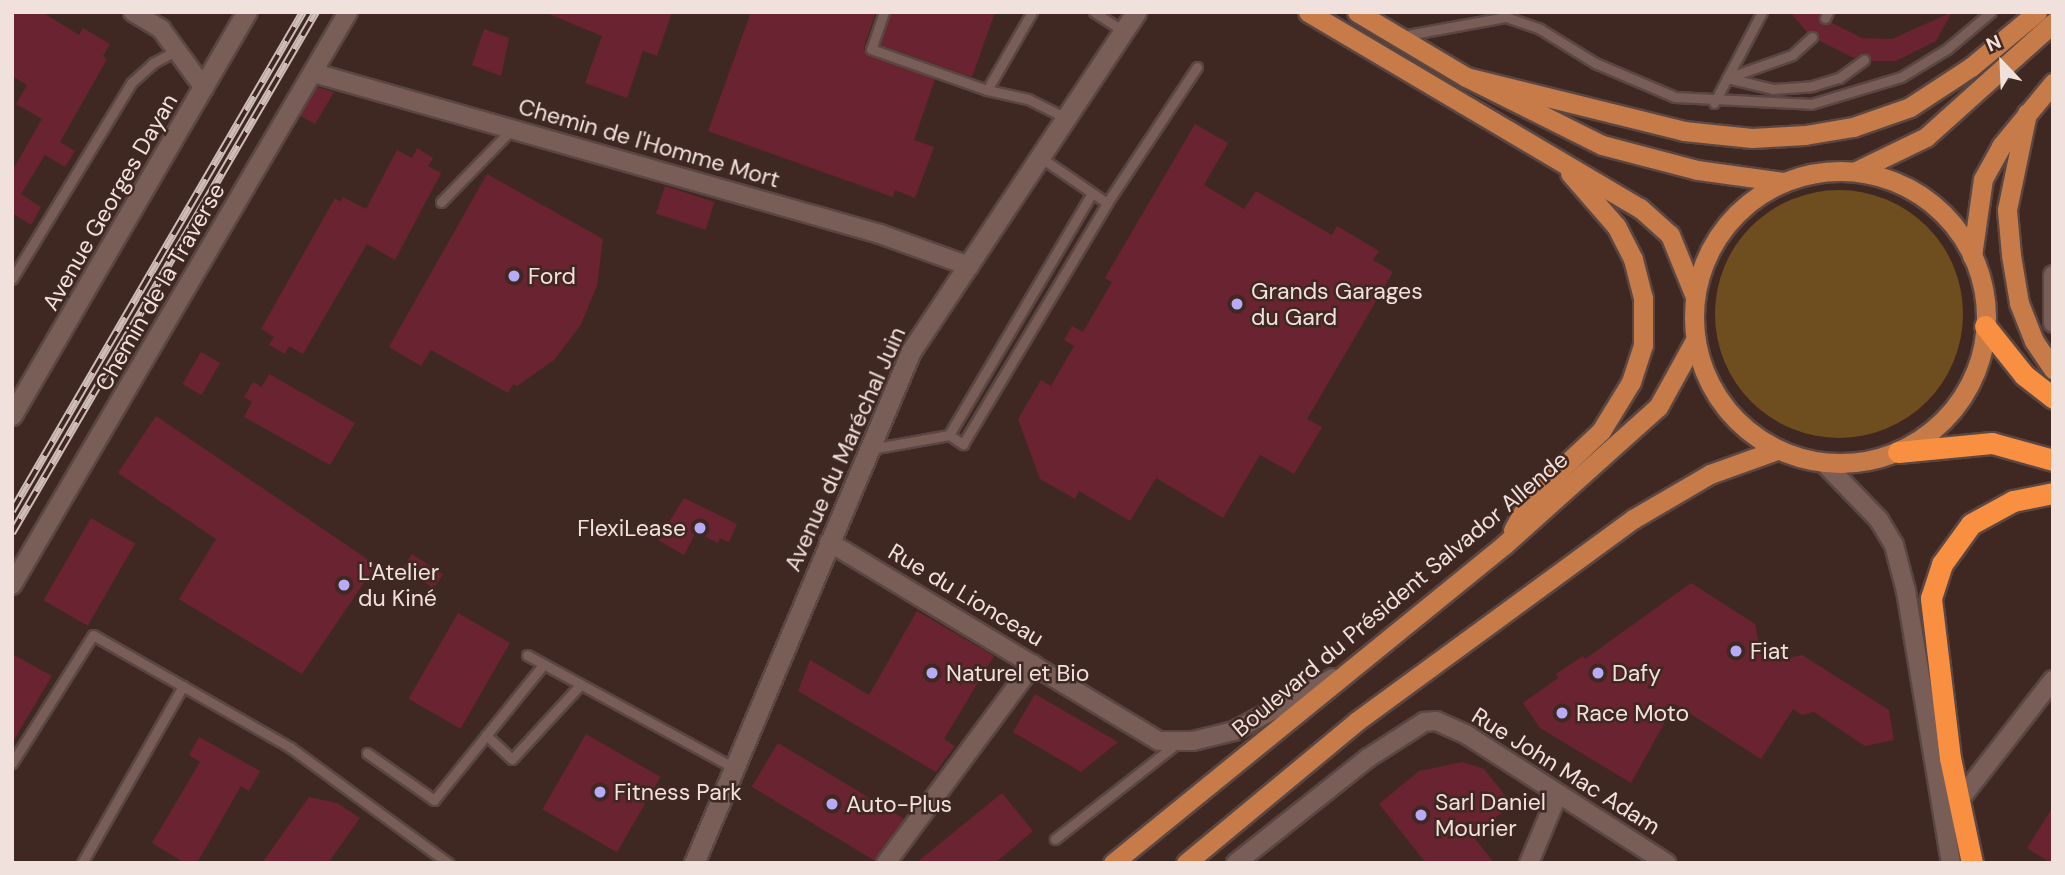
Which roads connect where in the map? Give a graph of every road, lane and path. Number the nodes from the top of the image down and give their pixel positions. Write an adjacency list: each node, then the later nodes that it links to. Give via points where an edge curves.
1 (133, 12): 17 (street, via 160,29)
2 (247, 12): 24 (street, Avenue Georges Dayan)
3 (348, 12): 20 (street, Chemin de la Traverse)
4 (884, 12): 25 (lane, via 871,49)
5 (1032, 12): 25 (lane)
6 (1094, 12): 14 (lane)
7 (1136, 12): 14 (street, Avenue du Maréchal Juin)
8 (1308, 12): 31 (main road)
9 (1357, 12): 15 (main road)
10 (1762, 12): 22 (lane)
11 (1991, 12): 26 (lane, via 1947,49 1901,77 1852,94 1811,104)
12 (2037, 12): 21 (main road, via 1971,66 1910,107 1853,127 1805,135 1752,138 1684,131)
13 (2053, 23): 32 (main road, via 1926,137)
14 (1123, 30): 28 (street, Avenue du Maréchal Juin)
15 (1399, 36): 21 (main road); 26 (lane, via 1506,17 1540,29 1595,64 1675,97)
16 (1812, 37): 22 (lane, via 1792,55)
17 (177, 50): 24 (street); 40 (lane, via 131,83)
18 (1864, 60): 22 (lane, via 1839,78 1812,86 1773,89)
19 (1197, 67): 36 (lane)
20 (314, 73): 29 (street, Chemin de l'Homme Mort); 57 (street, Chemin de la Traverse)
21 (1465, 77): 33 (main road, via 1602,145 1697,170)
22 (1727, 78): 26 (lane)
23 (2053, 83): 27 (main road)
24 (204, 89): 47 (street, Avenue Georges Dayan)
25 (987, 90): 28 (lane, via 1028,99)
26 (1714, 103)
27 (2027, 113): 37 (main road, via 1983,178); 45 (main road, via 2007,210 2011,255 2019,303 2034,341)
28 (1066, 118): 30 (street, Avenue du Maréchal Juin)
29 (512, 129): 35 (lane); 38 (street, Chemin de l'Homme Mort, via 880,234)
30 (1040, 157): 34 (lane); 38 (street, Avenue du Maréchal Juin)
31 (1565, 167): 41 (main road, via 1640,208 1670,235); 56 (main road, via 1616,226 1633,259 1643,298 1643,345 1631,382 1601,431 1532,496)
32 (1856, 171): 33 (main road, via 1811,173); 37 (main road, via 1899,182 1930,201 1955,225)
33 (1784, 182): 41 (main road, via 1740,209 1713,243)
34 (1092, 192): 36 (lane); 48 (lane)
35 (441, 202)
36 (1107, 203): 48 (lane, via 963,444)
37 (1972, 257): 43 (main road, via 1984,301)
38 (969, 266): 49 (street, Avenue du Maréchal Juin, via 911,351)
39 (2053, 275): 42 (street)
40 (12, 279)
41 (1694, 294): 44 (main road)
42 (2053, 323)
43 (1985, 326): 46 (highway, via 2024,375); 51 (main road, via 1974,378 1954,411)
44 (1695, 342): 50 (main road, via 1707,383 1739,425); 56 (main road, Boulevard du Président Salvador Allende, via 1658,407)
45 (2053, 369)
46 (2053, 398)
47 (12, 415)
48 (949, 435): 49 (lane)
49 (869, 449): 55 (street, Avenue du Maréchal Juin)
50 (1777, 450): 53 (main road); 79 (main road, via 1710,474 1633,519 1357,721)
51 (1898, 453): 52 (highway, via 1992,443); 53 (main road, via 1868,462)
52 (2053, 460)
53 (1825, 464): 72 (street, via 1879,520 1894,545 1906,591)
54 (2053, 493): 71 (highway, via 2013,500 1983,515 1952,547 1936,579 1931,624)
55 (829, 542): 59 (street, Rue du Lionceau); 69 (street, Avenue du Maréchal Juin)
56 (1504, 545): 61 (main road, Boulevard du Président Salvador Allende)
57 (12, 585)
58 (527, 655): 60 (lane)
59 (1034, 664): 66 (street, Rue du Lionceau, via 1159,741); 77 (street)
60 (543, 665): 63 (lane); 65 (lane)
61 (1341, 674): 66 (street, Rue du Lionceau, via 1234,731); 78 (main road, Boulevard du Président Salvador Allende)
62 (2053, 680): 71 (street)
63 (580, 685): 65 (lane, via 512,759); 69 (lane)
64 (183, 687): 68 (lane, via 93,635); 74 (lane); 75 (lane, via 291,748)
65 (486, 735): 67 (lane, via 434,800)
66 (1180, 741): 73 (lane)
67 (367, 753)
68 (12, 763)
69 (734, 768): 76 (street, Avenue du Maréchal Juin)
70 (1557, 796): 80 (street, Rue John Mac Adam, via 1466,735 1436,721 1424,722 1368,758); 81 (street); 82 (street, Rue John Mac Adam)
71 (1958, 802): 72 (street); 84 (highway)
72 (1941, 824): 83 (street)
73 (1055, 839)
74 (82, 863)
75 (448, 863)
76 (694, 863)
77 (886, 863)
78 (1113, 863)
79 (1186, 863)
80 (1236, 863)
81 (1529, 863)
82 (1665, 863)
83 (1951, 863)
84 (1972, 863)

